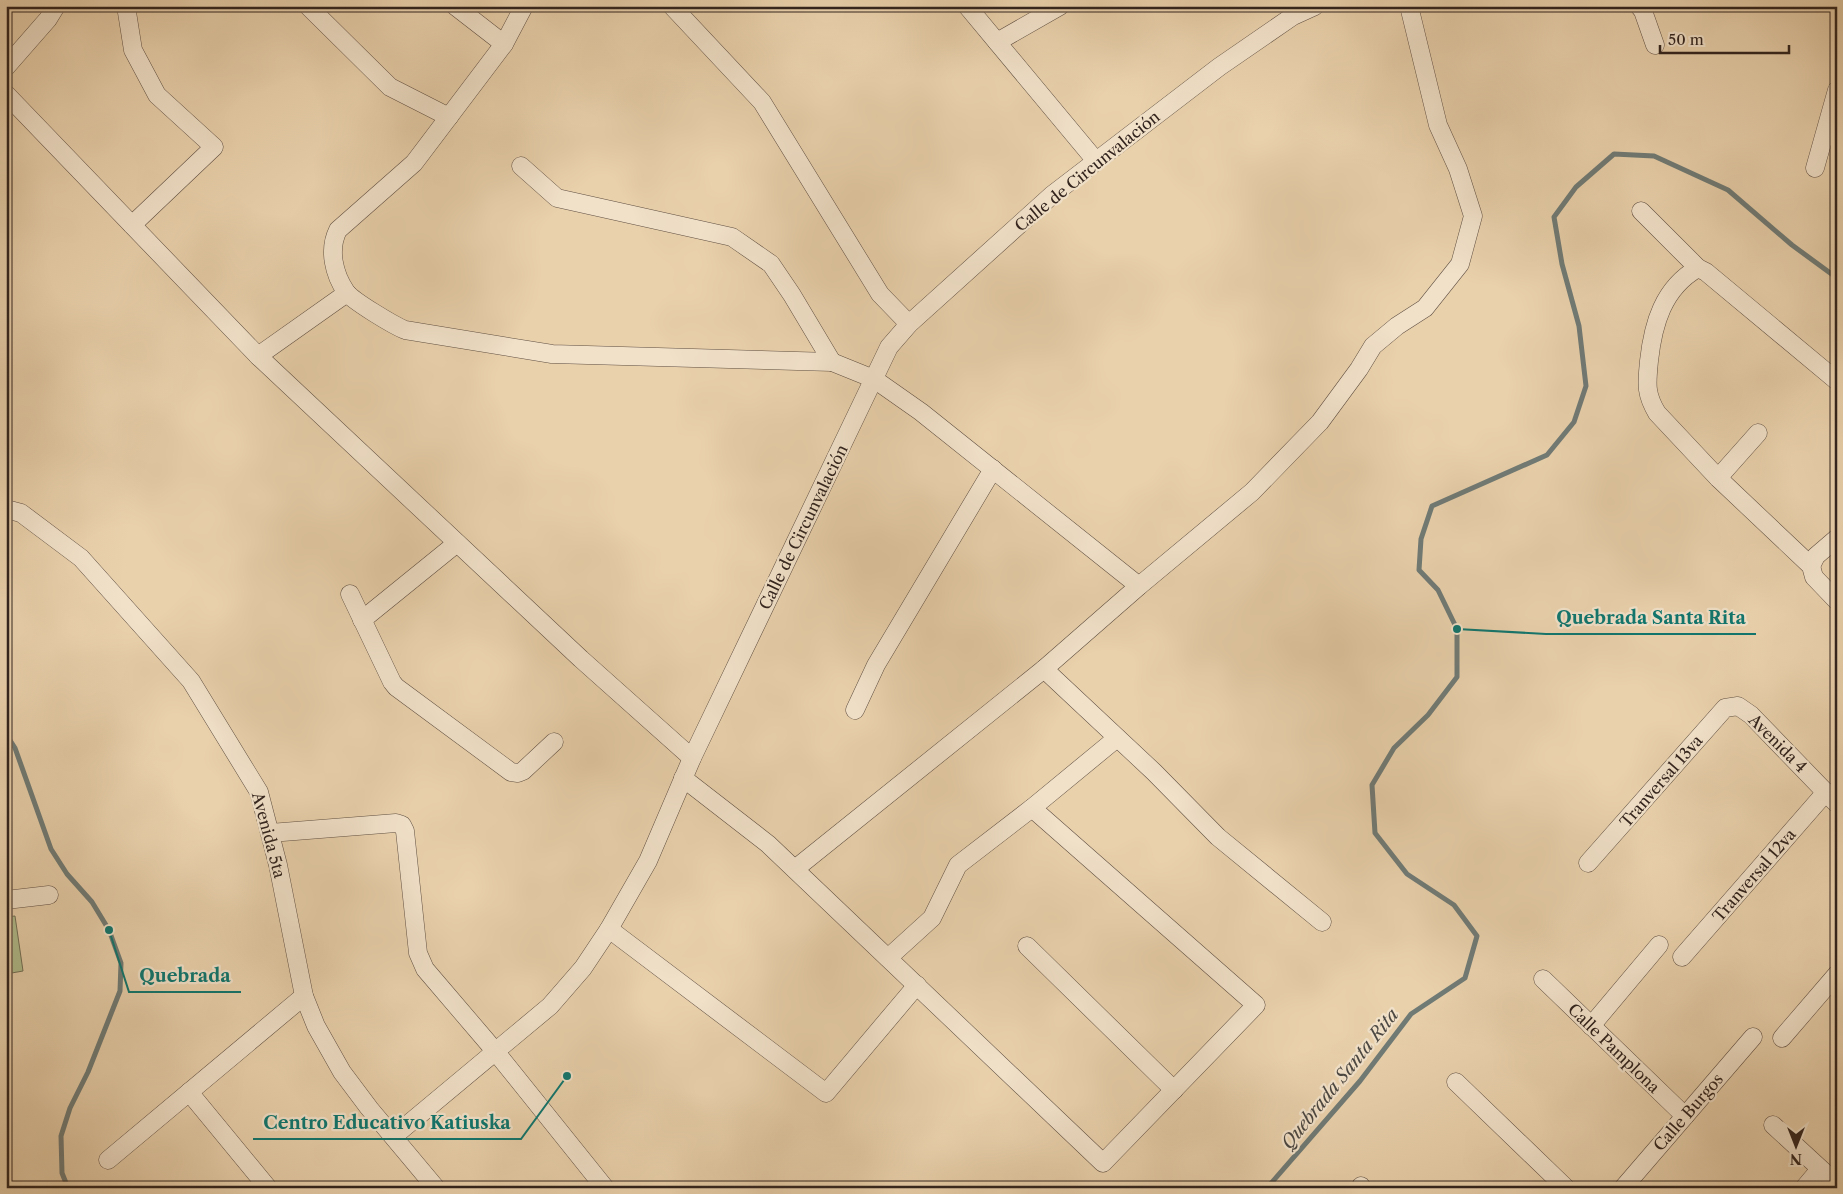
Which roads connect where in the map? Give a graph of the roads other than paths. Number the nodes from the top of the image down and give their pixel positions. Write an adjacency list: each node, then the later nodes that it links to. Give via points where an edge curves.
1 (56, 6): 16 (street)
2 (126, 6): 24 (street, via 133,50 157,95 214,147)
3 (308, 6): 19 (street, via 390,87)
4 (455, 6): 14 (street)
5 (524, 6): 14 (street)
6 (672, 6): 27 (street, via 762,102 880,294)
7 (967, 6): 13 (street)
8 (1060, 6): 13 (street)
9 (1315, 6): 12 (street, Calle de Circunvalación)
10 (1409, 6): 39 (street, via 1438,125 1458,169 1473,216 1460,264 1424,308 1373,346 1320,422 1252,492)
11 (1639, 6): 15 (street)
12 (1290, 11): 20 (street, Calle de Circunvalación)
13 (997, 42): 20 (street)
14 (504, 44): 19 (street)
15 (1655, 45)
16 (6, 67)
17 (1837, 90): 22 (street)
18 (6, 94): 24 (street)
19 (450, 117): 26 (street, via 414,163 338,230 333,239 333,265)
20 (1096, 161): 27 (street, Calle de Circunvalación, via 1052,195)
21 (521, 166): 29 (street, via 557,198 732,237 771,264)
22 (1815, 168)
23 (1641, 211): 25 (street)
24 (132, 224): 28 (street)
25 (1698, 268): 31 (street); 34 (street, via 1686,275 1659,312 1646,387 1657,413)
26 (347, 293): 28 (street); 29 (street, via 405,330 552,354)
27 (909, 324): 30 (street, Calle de Circunvalación, via 889,347)
28 (258, 356): 37 (street)
29 (832, 362): 30 (street)
30 (874, 379): 33 (street); 48 (street, Calle de Circunvalación)
31 (1837, 381)
32 (1758, 434): 34 (street)
33 (993, 469): 39 (street); 45 (street, via 876,665)
34 (1718, 478): 38 (street)
35 (6, 509): 52 (street, Avenida 5ta, via 21,513 81,558 191,681 259,792)
36 (1837, 538): 38 (street, via 1816,556)
37 (457, 542): 42 (street); 48 (street)
38 (1811, 566): 41 (street, via 1814,577)
39 (1139, 586): 43 (street)
40 (350, 594): 42 (street)
41 (1837, 601)
42 (362, 620): 47 (street, via 396,687 511,772 523,771)
43 (1044, 669): 46 (street); 54 (street)
44 (1738, 706): 50 (street, Avenida 4, via 1751,715); 53 (street, Tranversal 13va, via 1725,708)
45 (855, 710)
46 (1118, 738): 51 (street); 57 (street, via 1218,837)
47 (554, 742)
48 (692, 758): 49 (street, Calle de Circunvalación)
49 (683, 778): 54 (street); 58 (street, Calle de Circunvalación, via 648,861)
50 (1831, 798): 61 (street, Tranversal 12va)
51 (1032, 808): 62 (street, via 958,865 932,918); 72 (street, via 1256,1005)
52 (270, 833): 66 (street, Avenida 5ta); 70 (street, via 378,824 402,826 406,831 418,952 425,968)
53 (1588, 864)
54 (795, 869): 62 (street)
55 (49, 895): 56 (street)
56 (6, 900)
57 (1322, 922)
58 (609, 929): 65 (street, via 826,1093); 70 (street, Calle de Circunvalación, via 583,968 550,1006)
59 (1660, 945): 67 (street)
60 (1027, 946): 72 (street)
61 (1682, 957)
62 (888, 958): 65 (street)
63 (1837, 974): 69 (street)
64 (1543, 979): 67 (street, Calle Pamplona)
65 (917, 985): 72 (street, via 1103,1164)
66 (304, 996): 73 (street); 76 (street, Avenida 5ta, via 316,1026 342,1072)
67 (1591, 1026): 74 (street, Calle Pamplona)
68 (1753, 1037): 74 (street, Calle Burgos)
69 (1782, 1038)
70 (495, 1051): 76 (street, Calle de Circunvalación); 82 (street)
71 (1456, 1082): 83 (street)
72 (1174, 1090)
73 (189, 1092): 77 (street); 80 (street)
74 (1685, 1116): 84 (street, Calle Burgos)
75 (1773, 1125): 78 (street)
76 (394, 1136): 81 (street, Avenida 5ta)
77 (108, 1160)
78 (1820, 1169): 79 (street); 85 (street)
79 (1837, 1184)
80 (268, 1188)
81 (436, 1188)
82 (605, 1188)
83 (1566, 1188)
84 (1623, 1188)
85 (1804, 1188)

